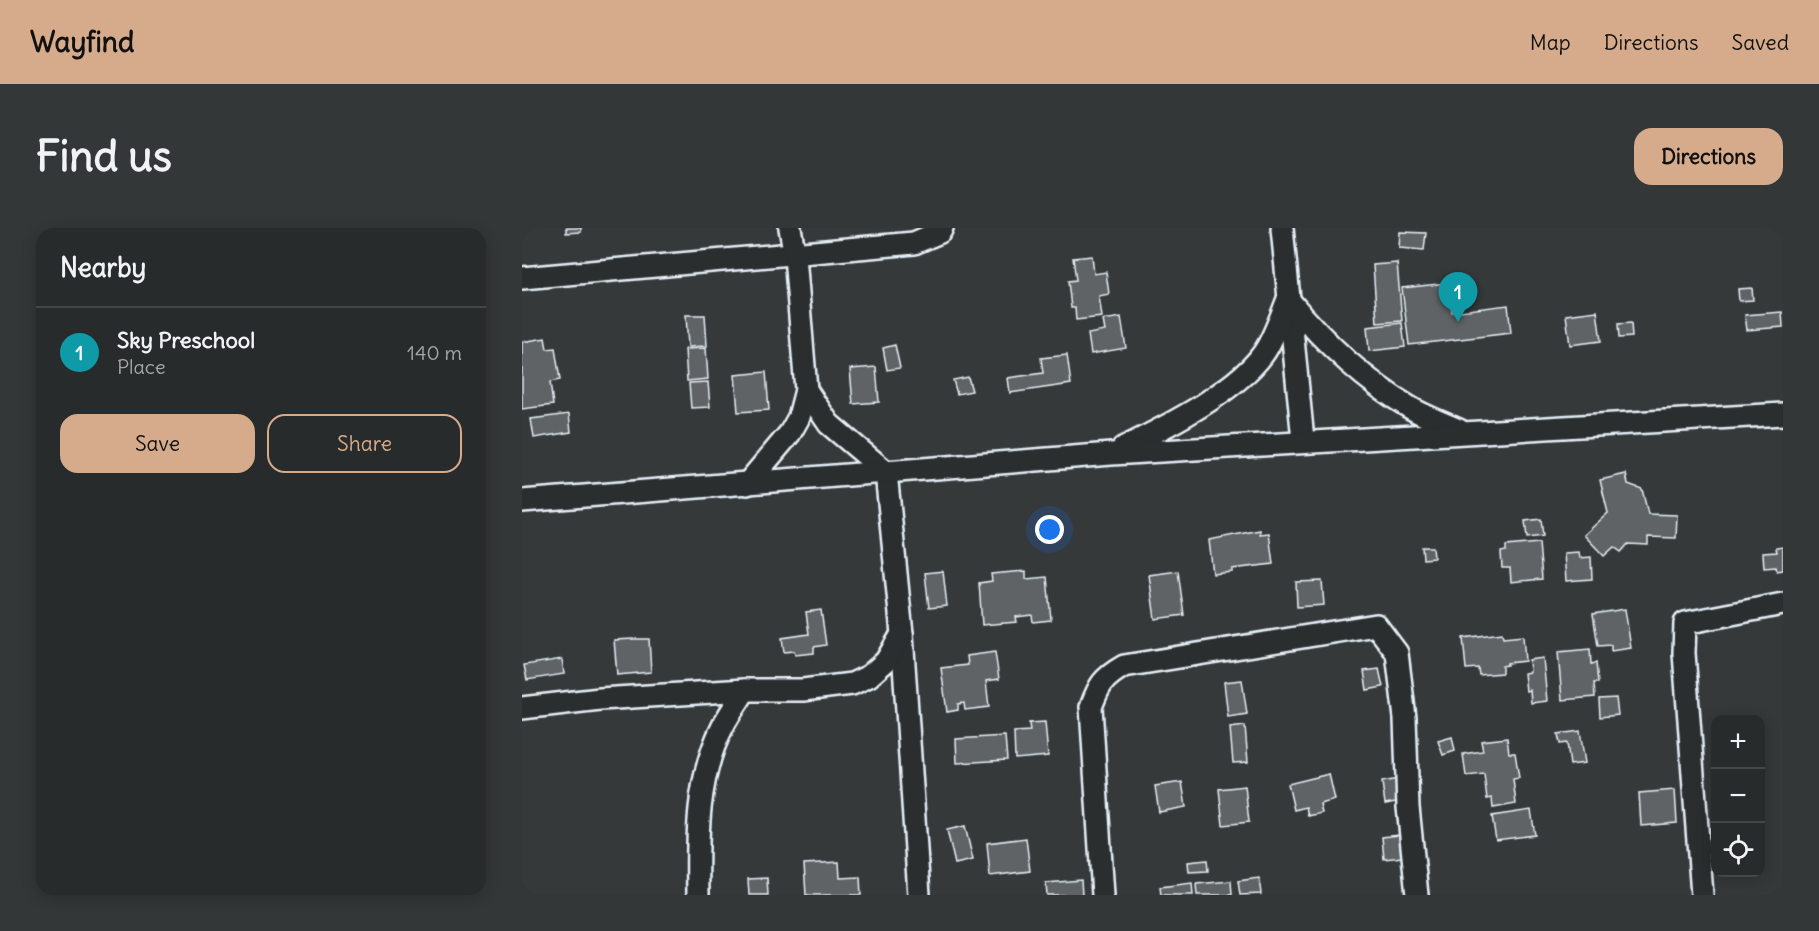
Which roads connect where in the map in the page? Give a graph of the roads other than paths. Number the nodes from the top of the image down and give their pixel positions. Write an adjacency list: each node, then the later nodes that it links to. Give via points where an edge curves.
1 (790, 228): 4 (street)
2 (942, 228): 4 (street, via 914,243)
3 (1282, 228): 6 (street)
4 (795, 256): 5 (street); 7 (street)
5 (522, 278)
6 (1288, 299): 9 (street, via 1320,337 1367,377 1409,407); 10 (street); 11 (street, via 1268,347 1249,371 1178,422)
7 (807, 390): 12 (street, via 829,424); 13 (street, via 790,433)
8 (1783, 414): 9 (street)
9 (1462, 432): 10 (street)
10 (1304, 440): 11 (street)
11 (1111, 454): 12 (street)
12 (886, 472): 13 (street); 16 (street)
13 (747, 484): 14 (street)
14 (522, 501)
15 (1783, 604): 23 (street, via 1685,623)
16 (902, 634): 17 (street, via 886,661 852,684 802,690); 20 (street)
17 (745, 690): 18 (street); 19 (street, via 723,727 706,771 697,830)
18 (522, 708)
19 (698, 895)
20 (919, 895)
21 (1103, 895): 22 (street, via 1091,707 1106,676 1124,666 1376,625 1397,653)
22 (1417, 895)
23 (1702, 895)

